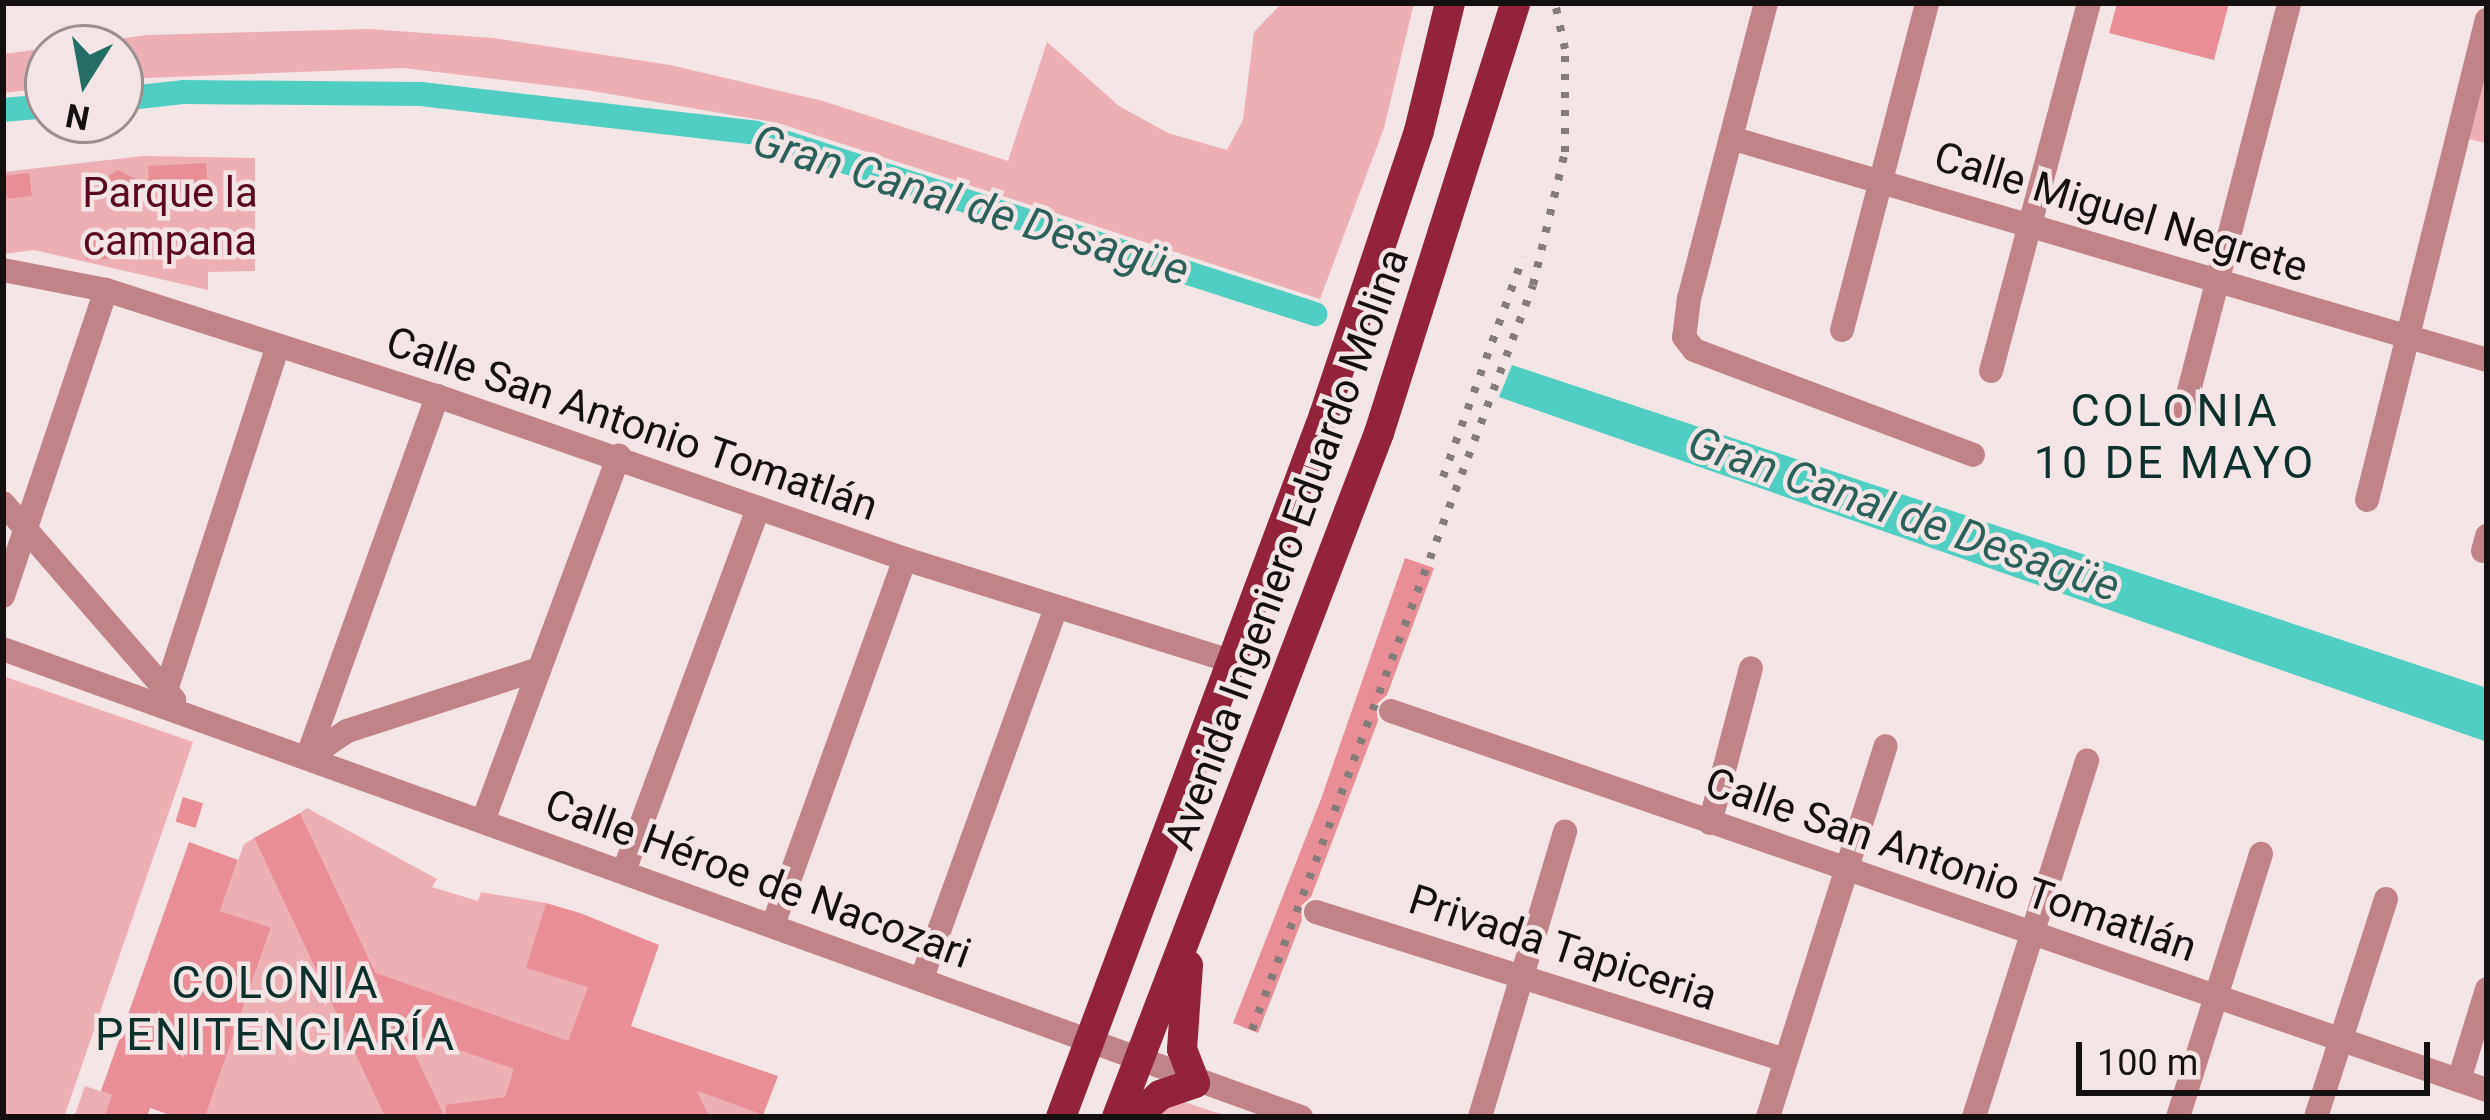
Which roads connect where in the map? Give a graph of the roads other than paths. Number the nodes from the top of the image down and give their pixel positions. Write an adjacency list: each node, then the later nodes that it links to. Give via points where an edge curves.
1 (1450, 3): 31 (main road, Avenida Ingeniero Eduardo Molina, via 1369,284)
2 (1515, 3): 49 (main road, Avenida Ingeniero Eduardo Molina, via 1379,433)
3 (1766, 3): 8 (street)
4 (1927, 3): 9 (street)
5 (2089, 3): 10 (street)
6 (2289, 3): 12 (street)
7 (2487, 20): 15 (street)
8 (1732, 138): 9 (street, Calle Miguel Negrete); 21 (street, via 1684,337 1694,350)
9 (1884, 180): 10 (street, Calle Miguel Negrete); 14 (street)
10 (2032, 225): 12 (street, Calle Miguel Negrete); 18 (street)
11 (3, 270): 13 (street, Calle San Antonio Tomatlán)
12 (2218, 284): 15 (street, Calle Miguel Negrete); 20 (street)
13 (106, 290): 16 (street, Calle San Antonio Tomatlán); 26 (street)
14 (1842, 330)
15 (2404, 338): 17 (street, Calle Miguel Negrete); 23 (street)
16 (278, 346): 19 (street, Calle San Antonio Tomatlán); 34 (street)
17 (2487, 360)
18 (1991, 371)
19 (437, 396): 22 (street, Calle San Antonio Tomatlán); 38 (street)
20 (2183, 414)
21 (1973, 455)
22 (619, 456): 25 (street, Calle San Antonio Tomatlán); 33 (street)
23 (2367, 500)
24 (3, 503): 26 (street, Calle Héroe de Nacozari)
25 (758, 508): 27 (street, Calle San Antonio Tomatlán); 44 (street)
26 (25, 530): 28 (street); 34 (street, Calle Héroe de Nacozari)
27 (905, 559): 29 (street, Calle San Antonio Tomatlán); 48 (street)
28 (3, 596)
29 (1056, 607): 31 (street, Calle San Antonio Tomatlán); 52 (street)
30 (3, 649): 36 (street, Calle Héroe de Nacozari)
31 (1233, 662): 56 (main road, Avenida Ingeniero Eduardo Molina)
32 (1751, 668): 41 (street)
33 (539, 669): 38 (street, via 346,731); 40 (street)
34 (166, 690): 36 (street, Calle Héroe de Nacozari)
35 (1391, 712): 41 (street, Calle San Antonio Tomatlán)
36 (189, 716): 38 (street, Calle Héroe de Nacozari)
37 (1886, 746): 45 (street)
38 (307, 758): 40 (street, Calle Héroe de Nacozari)
39 (2086, 761): 50 (street)
40 (483, 821): 44 (street, Calle Héroe de Nacozari)
41 (1710, 823): 45 (street, Calle San Antonio Tomatlán)
42 (1565, 831): 51 (street)
43 (2261, 854): 54 (street)
44 (624, 871): 48 (street, Calle Héroe de Nacozari)
45 (1847, 873): 50 (street, Calle San Antonio Tomatlán); 57 (street)
46 (2386, 899): 55 (street)
47 (1316, 912): 51 (street, Privada Tapiceria)
48 (773, 925): 52 (street, Calle Héroe de Nacozari)
49 (1191, 933): 58 (main road, Avenida Ingeniero Eduardo Molina); 60 (main road, via 1182,1049)
50 (2033, 936): 54 (street, Calle San Antonio Tomatlán); 68 (street)
51 (1523, 975): 57 (street, Privada Tapiceria); 66 (street)
52 (922, 978): 56 (street, Calle Héroe de Nacozari)
53 (2487, 989): 59 (street)
54 (2216, 998): 55 (street, Calle San Antonio Tomatlán); 69 (street)
55 (2340, 1040): 59 (street, Calle San Antonio Tomatlán); 70 (street)
56 (1090, 1044): 58 (street, Calle Héroe de Nacozari); 62 (main road, Avenida Ingeniero Eduardo Molina)
57 (1785, 1060): 67 (street)
58 (1140, 1063): 60 (street, Calle Héroe de Nacozari); 63 (main road, Avenida Ingeniero Eduardo Molina)
59 (2458, 1081): 61 (street, Calle San Antonio Tomatlán)
60 (1195, 1083): 64 (main road, via 1160,1094); 65 (street, Calle Héroe de Nacozari)
61 (2487, 1090)
62 (1061, 1117)
63 (1117, 1117)
64 (1135, 1117)
65 (1300, 1117)
66 (1480, 1117)
67 (1768, 1117)
68 (1974, 1117)
69 (2178, 1117)
70 (2316, 1117)

